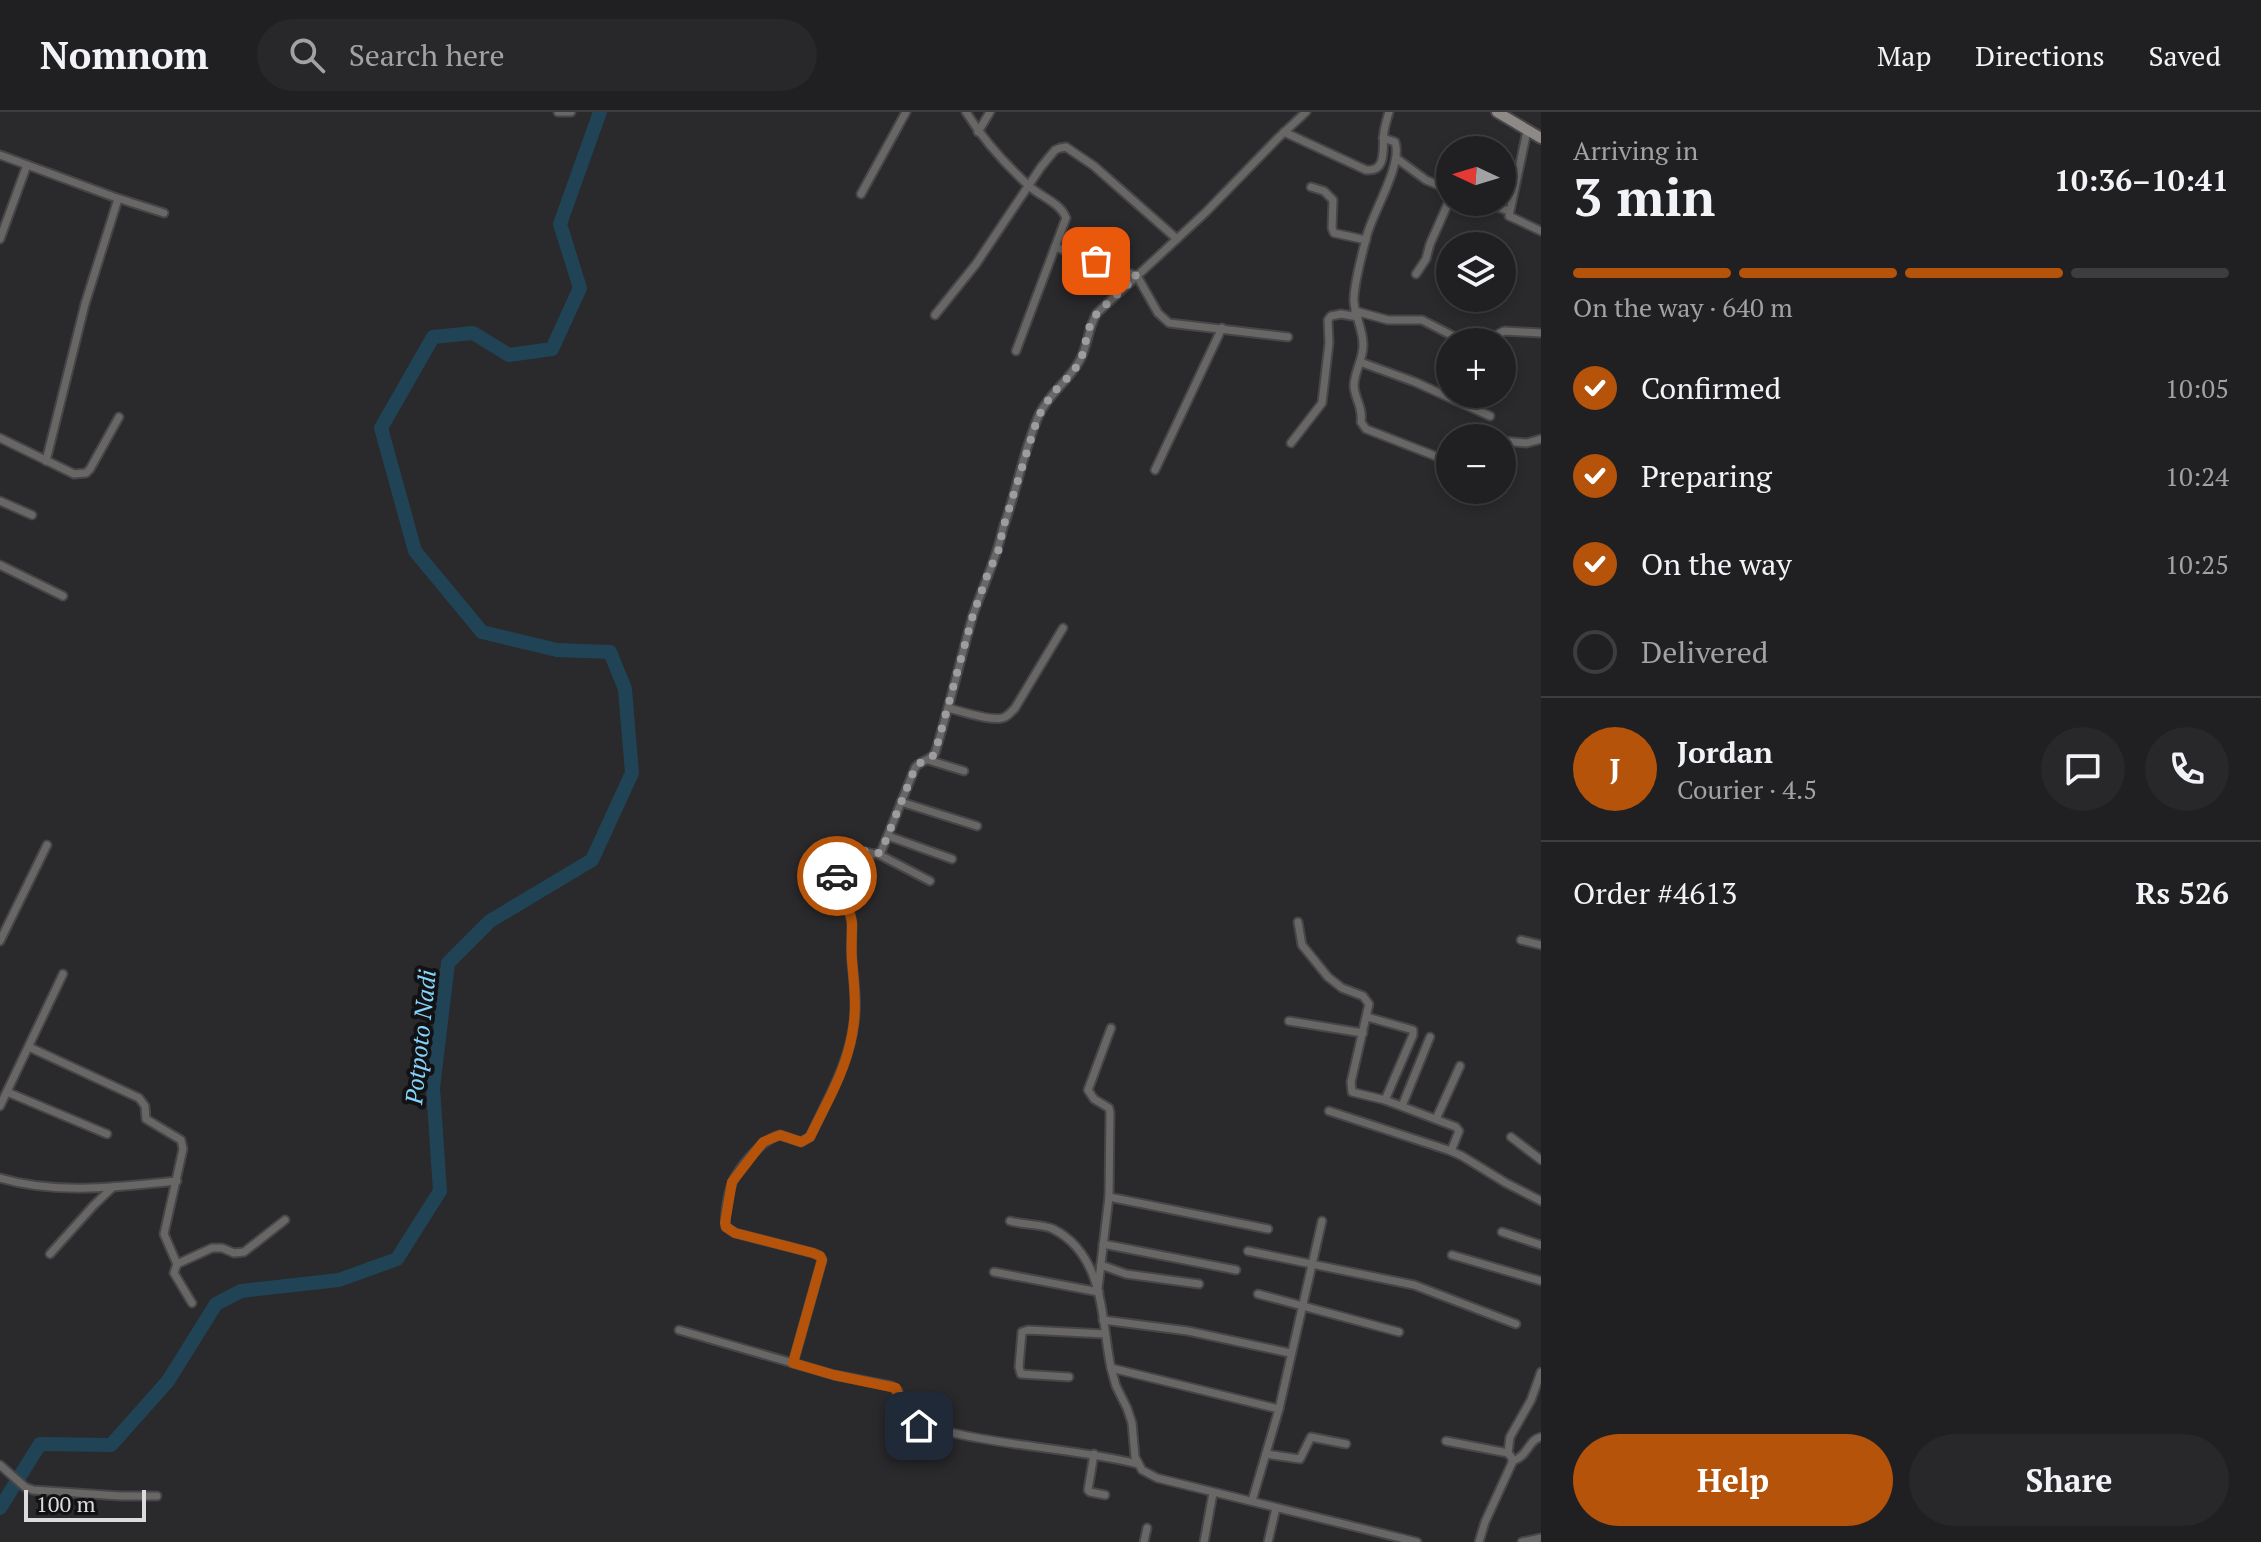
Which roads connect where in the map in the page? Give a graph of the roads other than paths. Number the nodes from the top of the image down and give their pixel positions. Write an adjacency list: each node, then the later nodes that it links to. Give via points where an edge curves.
1 (558, 112): 2 (street)
2 (571, 112)
3 (906, 112): 21 (street)
4 (966, 112): 10 (street)
5 (990, 112): 10 (street)
6 (1306, 112): 11 (street)
7 (1389, 112): 12 (street)
8 (1497, 112): 9 (main road)
9 (1527, 131): 13 (main road); 17 (street)
10 (978, 132): 19 (street)
11 (1281, 135): 12 (street, via 1366,170 1379,168); 28 (street)
12 (1383, 138): 15 (street, via 1395,142)
13 (1541, 138)
14 (0, 155): 16 (street)
15 (1396, 158): 18 (street); 29 (street)
16 (27, 165): 22 (street); 27 (street)
17 (1516, 180)
18 (1436, 184)
19 (1027, 185): 28 (street, via 1055,150 1066,147); 30 (street, via 1064,213); 34 (street, via 976,264)
20 (1311, 187): 29 (street, via 1333,200 1334,233)
21 (861, 194)
22 (118, 199): 23 (street); 49 (street)
23 (164, 213)
24 (1443, 216): 31 (street)
25 (1509, 216): 26 (street)
26 (1541, 231)
27 (0, 239)
28 (1177, 239): 32 (street)
29 (1366, 240): 33 (street, via 1354,294)
30 (1055, 247): 32 (street); 40 (street)
31 (1416, 274)
32 (1137, 276): 35 (street, via 1169,323); 56 (street, via 1097,313 1074,371 1038,417)
33 (1357, 314): 36 (street, via 1422,320); 41 (street, via 1364,346); 47 (street, via 1335,314 1328,320 1322,403)
34 (935, 315)
35 (1222, 328): 39 (street); 50 (street)
36 (1441, 328)
37 (1516, 332): 38 (street)
38 (1541, 333)
39 (1288, 337)
40 (1016, 351)
41 (1360, 362): 42 (street); 48 (street, via 1354,388 1362,426)
42 (1490, 416)
43 (119, 417): 49 (street, via 86,473 74,474)
44 (0, 438): 49 (street)
45 (1541, 439): 46 (street)
46 (1516, 442)
47 (1291, 443)
48 (1436, 456)
49 (46, 461)
50 (1155, 470)
51 (0, 501): 52 (street)
52 (32, 515)
53 (0, 565): 54 (street)
54 (63, 596)
55 (1063, 628): 56 (street, via 1004,718)
56 (948, 708): 57 (street, via 935,753)
57 (927, 759): 58 (street); 59 (street, via 918,763)
58 (964, 771)
59 (901, 802): 60 (street); 61 (street)
60 (977, 826)
61 (888, 836): 63 (street); 64 (street)
62 (47, 845): 68 (street)
63 (878, 854): 65 (street); 120 (street, via 852,850 837,874 850,911 856,998 853,1034 838,1078 807,1140 780,1135 763,1142 735,1177 725,1216 726,1227 735,1233 813,1253 822,1260)
64 (952, 859)
65 (930, 881)
66 (1298, 922): 71 (street, via 1302,945 1334,982 1368,999)
67 (1521, 940): 69 (street)
68 (0, 941)
69 (1541, 945)
70 (63, 974): 76 (street)
71 (1367, 1017): 74 (street); 79 (street, via 1413,1030)
72 (1289, 1021): 74 (street)
73 (1111, 1028): 91 (street, via 1088,1090 1109,1108)
74 (1363, 1033): 79 (street, via 1351,1088 1355,1094)
75 (1430, 1037): 81 (street)
76 (29, 1047): 78 (street); 89 (street, via 139,1098 146,1119 182,1143)
77 (1460, 1066): 83 (street)
78 (7, 1092): 80 (street); 84 (street)
79 (1385, 1100): 81 (street)
80 (0, 1104)
81 (1402, 1106): 83 (street)
82 (1329, 1111): 86 (street)
83 (1436, 1119): 86 (street, via 1458,1128)
84 (107, 1134)
85 (1511, 1137): 87 (street)
86 (1451, 1151): 92 (street)
87 (1541, 1160)
88 (0, 1178): 90 (street, via 44,1188)
89 (177, 1181): 90 (street); 103 (street, via 164,1234)
90 (113, 1187): 101 (street)
91 (1109, 1197): 96 (street); 98 (street)
92 (1540, 1197)
93 (285, 1220): 103 (street, via 244,1252 212,1248)
94 (1010, 1221): 110 (street, via 1048,1227 1070,1240 1083,1254)
95 (1322, 1221): 104 (street)
96 (1268, 1229)
97 (1502, 1232): 99 (street)
98 (1103, 1244): 105 (street); 106 (street)
99 (1541, 1245)
100 (1248, 1251): 104 (street)
101 (50, 1254)
102 (1452, 1255): 108 (street)
103 (177, 1264): 112 (street, via 174,1273)
104 (1313, 1264): 113 (street); 115 (street, via 1414,1285)
105 (1101, 1265): 109 (street, via 1126,1274); 110 (street)
106 (1236, 1270)
107 (994, 1272): 110 (street)
108 (1541, 1281)
109 (1199, 1284)
110 (1098, 1290): 114 (street)
111 (1258, 1294): 113 (street)
112 (192, 1303)
113 (1302, 1305): 117 (street); 119 (street)
114 (1103, 1320): 118 (street); 119 (street)
115 (1516, 1324)
116 (679, 1330): 120 (street)
117 (1399, 1332)
118 (1105, 1334): 121 (street); 123 (street, via 1022,1332 1021,1374)
119 (1290, 1353): 126 (street)
120 (793, 1363): 131 (street, via 891,1386 898,1391 902,1419 919,1426)
121 (1111, 1368): 126 (street); 134 (street, via 1132,1423)
122 (1541, 1372): 124 (street)
123 (1069, 1377)
124 (1531, 1400): 125 (street); 130 (street, via 1510,1437)
125 (1541, 1402)
126 (1279, 1409): 132 (street)
127 (1541, 1437): 133 (street)
128 (1446, 1441): 130 (street)
129 (1346, 1444): 132 (street, via 1311,1437 1300,1459)
130 (1508, 1453): 133 (street)
131 (1094, 1454): 134 (street); 137 (street, via 1088,1490)
132 (1266, 1454): 139 (street)
133 (1513, 1461): 147 (street)
134 (1138, 1464): 136 (street, via 1157,1478)
135 (0, 1465): 138 (street, via 33,1490)
136 (1213, 1493): 139 (street); 144 (street)
137 (1105, 1495)
138 (157, 1496)
139 (1252, 1501): 140 (street)
140 (1276, 1508): 145 (street); 146 (street)
141 (1147, 1528): 143 (street)
142 (1541, 1538): 148 (street)
143 (1144, 1542)
144 (1204, 1542)
145 (1268, 1542)
146 (1417, 1542)
147 (1479, 1542)
148 (1522, 1542)

